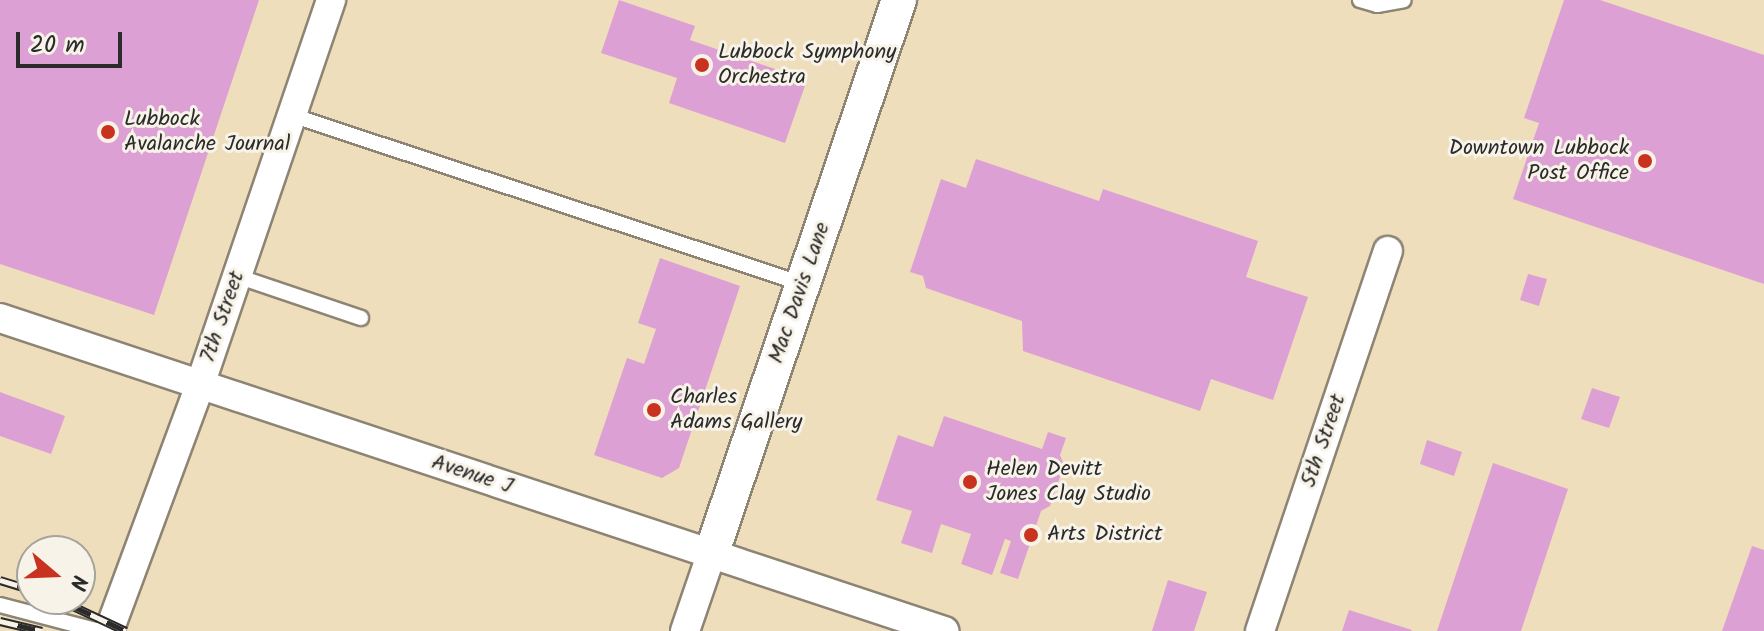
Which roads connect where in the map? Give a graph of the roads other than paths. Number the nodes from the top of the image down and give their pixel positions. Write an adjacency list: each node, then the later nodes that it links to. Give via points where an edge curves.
1 (331, 0): 5 (street, 7th Street)
2 (899, 0): 8 (street, Mac Davis Lane)
3 (1360, 0): 4 (lane, via 1377,5)
4 (1404, 0)
5 (291, 115): 7 (street, 7th Street); 8 (lane)
6 (1388, 251): 18 (street, 5th Street)
7 (237, 276): 10 (lane); 11 (street, 7th Street)
8 (803, 284): 12 (street, Mac Davis Lane)
9 (0, 318): 11 (street, Avenue J)
10 (361, 318)
11 (200, 385): 12 (street, Avenue J); 15 (street, 7th Street)
12 (711, 555): 16 (street, Mac Davis Lane); 17 (street, Avenue J)
13 (0, 605): 14 (lane)
14 (99, 631)
15 (109, 631)
16 (685, 631)
17 (944, 631)
18 (1260, 631)

